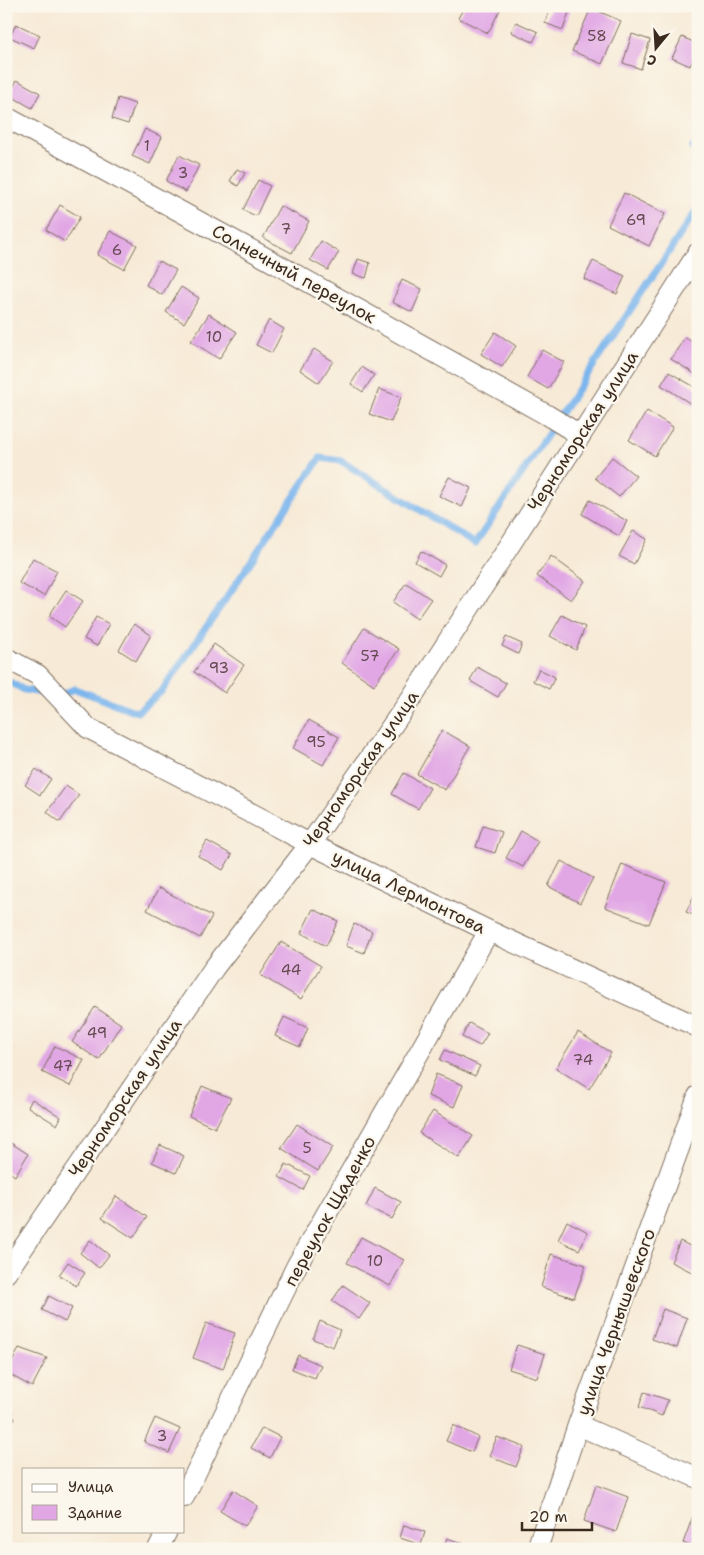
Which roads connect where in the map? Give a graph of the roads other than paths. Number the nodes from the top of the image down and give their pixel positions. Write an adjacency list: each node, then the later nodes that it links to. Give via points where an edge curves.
1 (6, 117): 3 (street, Солнечный переулок)
2 (698, 253): 3 (street, Черноморская улица)
3 (574, 431): 5 (street, Черноморская улица, via 412,697)
4 (6, 658): 5 (street, улица Лермонтова, via 38,675 88,728)
5 (310, 844): 6 (street, улица Лермонтова); 9 (street, Черноморская улица, via 214,968)
6 (489, 932): 7 (street, улица Лермонтова); 12 (street, переулок Щаденко, via 297,1265)
7 (698, 1027)
8 (698, 1096): 10 (street, улица Чернышевского)
9 (6, 1273)
10 (578, 1425): 11 (street); 15 (street, улица Чернышевского)
11 (698, 1478)
12 (185, 1494)
13 (166, 1532): 14 (street)
14 (158, 1549)
15 (537, 1549)

